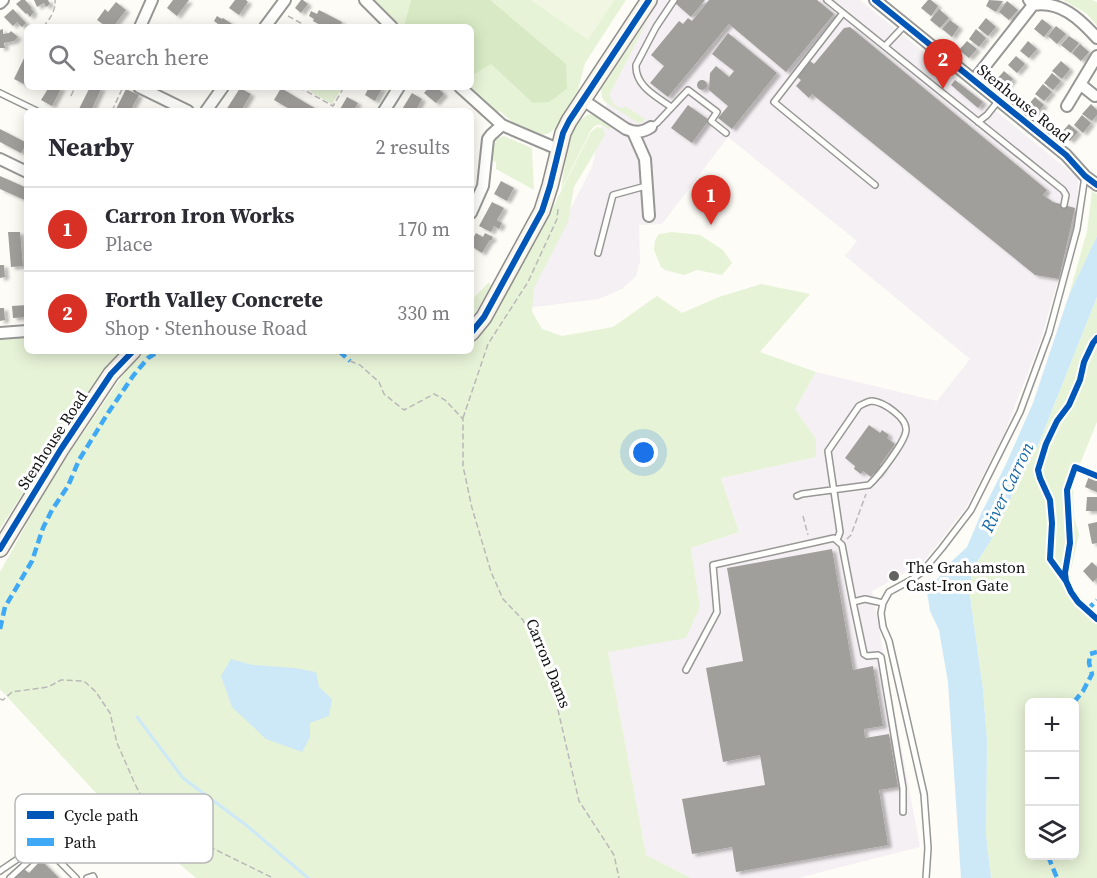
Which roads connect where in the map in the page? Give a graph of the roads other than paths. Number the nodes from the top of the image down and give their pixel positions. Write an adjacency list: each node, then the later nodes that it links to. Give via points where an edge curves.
1 (152, 0): 10 (street)
2 (365, 0): 12 (street)
3 (649, 0): 25 (street)
4 (674, 0): 28 (lane, via 636,65 641,84)
5 (827, 0): 9 (lane)
6 (875, 0): 13 (street, Stenhouse Road)
7 (1031, 3): 14 (street, via 1062,8 1081,20); 17 (street)
8 (281, 5): 11 (street)
9 (843, 13): 15 (lane); 43 (lane, via 774,102)
10 (141, 24)
11 (268, 24)
12 (389, 24)
13 (905, 25): 15 (lane); 17 (street, Stenhouse Road)
14 (1097, 38)
15 (885, 46): 33 (lane)
16 (1097, 56): 18 (street)
17 (974, 80): 26 (street, Stenhouse Road)
18 (1080, 84): 24 (street); 27 (street)
19 (145, 90): 30 (street)
20 (221, 90): 31 (street)
21 (397, 90): 32 (street)
22 (463, 90): 34 (street)
23 (0, 93): 29 (lane)
24 (1095, 96)
25 (583, 99): 36 (street); 38 (street)
26 (999, 100): 33 (lane); 41 (street, Stenhouse Road, via 1066,155)
27 (1067, 106)
28 (671, 107): 35 (lane); 37 (lane, via 688,90 717,112 711,121)
29 (30, 108)
30 (182, 108)
31 (208, 108)
32 (386, 108)
33 (978, 122): 46 (lane, via 1063,190)
34 (502, 125): 38 (street); 45 (street, via 488,139 483,186)
35 (651, 127): 36 (street)
36 (633, 132): 44 (street, via 645,159)
37 (726, 133)
38 (558, 149): 49 (street, via 542,212)
39 (0, 159): 40 (street)
40 (24, 171)
41 (1085, 176): 42 (street, Stenhouse Road); 58 (lane, via 1062,287 1020,412 971,510 922,572 889,592)
42 (1096, 184)
43 (875, 185)
44 (647, 186): 47 (street); 48 (lane, via 613,195)
45 (474, 205)
46 (1064, 205)
47 (649, 216)
48 (598, 253)
49 (474, 329)
50 (24, 331): 51 (street)
51 (0, 333)
52 (130, 354): 56 (street, Stenhouse Road, via 111,374 61,448)
53 (834, 489): 53 (lane, via 828,451 859,405 872,401 903,419 904,440 869,485); 54 (lane); 55 (lane, via 840,531)
54 (797, 496)
55 (837, 540): 57 (lane, via 842,545); 59 (lane, via 713,565 717,612)
56 (0, 549)
57 (853, 602): 58 (lane, via 865,599); 60 (lane, via 864,654 880,657 903,788)
58 (883, 603): 69 (lane, via 884,627 924,794)
59 (686, 670)
60 (903, 812)
61 (15, 860): 64 (lane)
62 (27, 863): 65 (lane)
63 (61, 863): 66 (lane)
64 (0, 871)
65 (10, 878)
66 (76, 878)
67 (87, 878): 68 (lane)
68 (94, 878)
69 (926, 878)

